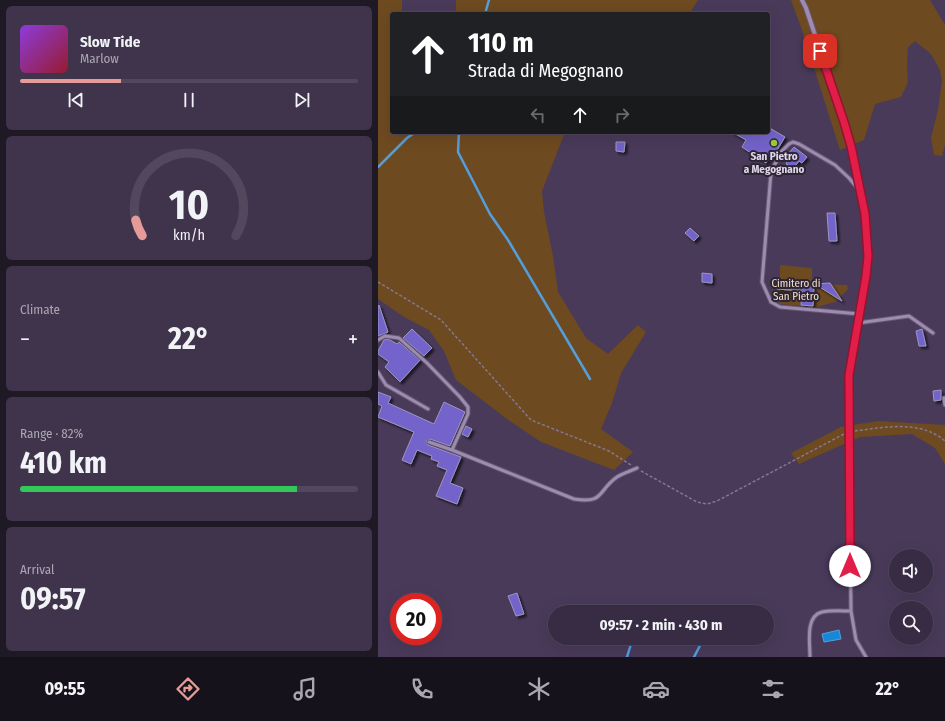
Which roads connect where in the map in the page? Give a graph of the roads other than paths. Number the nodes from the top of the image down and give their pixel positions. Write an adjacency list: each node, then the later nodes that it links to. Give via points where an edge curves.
1 (802, 0): 2 (street, via 844,122)
2 (861, 193): 3 (street, via 868,256); 3 (lane, via 835,165 799,144 789,144 781,152 771,172 762,282 771,302 780,307)
3 (860, 314): 4 (street)
4 (858, 323): 5 (lane, via 909,316); 11 (street, via 849,375)
5 (933, 332)
6 (378, 340): 13 (lane, via 385,336 399,338 468,407 468,414)
7 (378, 372): 10 (lane, via 386,385)
8 (944, 398): 9 (lane)
9 (945, 405)
10 (428, 409)
11 (849, 431): 15 (lane)
12 (429, 442): 13 (lane)
13 (452, 450): 14 (lane, via 574,499 586,501 595,500 616,478)
14 (637, 468)
15 (851, 611): 16 (lane, via 822,612 814,617 810,626); 17 (lane, via 856,640)
16 (810, 657)
17 (866, 657)

